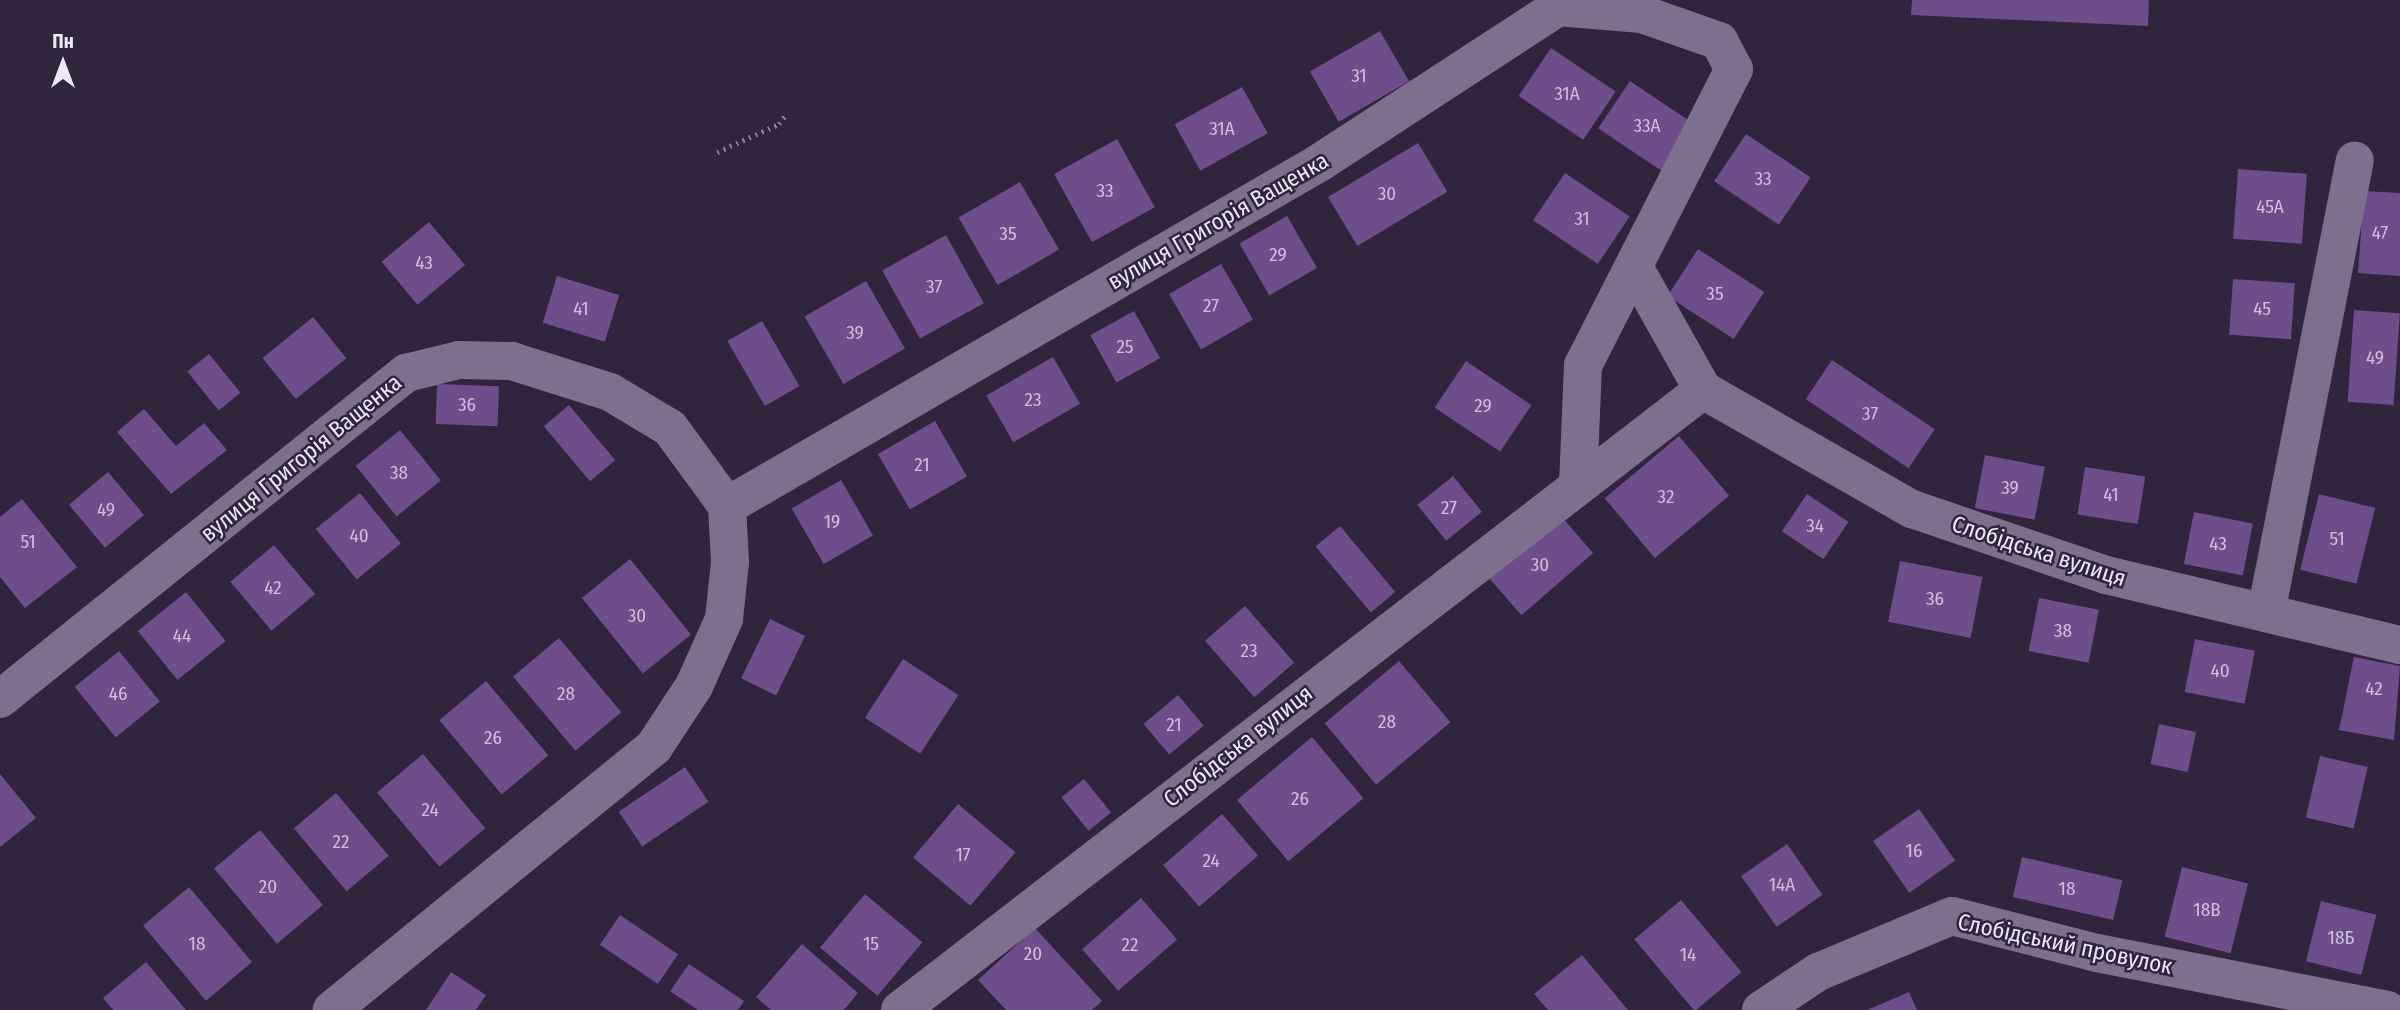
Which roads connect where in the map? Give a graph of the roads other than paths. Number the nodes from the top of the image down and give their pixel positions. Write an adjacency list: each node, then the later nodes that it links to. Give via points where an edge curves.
1 (2355, 161): 6 (street)
2 (1634, 267): 3 (street); 4 (street, via 1583,365); 5 (street, вулиця Григорія Ващенка, via 1734,69 1719,41 1642,14 1558,7 1320,163)
3 (1703, 390): 4 (street, Слобідська вулиця); 6 (street, Слобідська вулиця, via 1912,509 2106,575)
4 (1578, 484): 9 (street, Слобідська вулиця)
5 (727, 506): 8 (street, вулиця Григорія Ващенка, via 670,428 610,392 512,361 459,359 406,373); 10 (street, via 730,562 724,619 694,686 654,747)
6 (2266, 613): 7 (street, Слобідська вулиця)
7 (2400, 645)
8 (0, 699)
9 (921, 1003)
10 (332, 1010)
11 (1761, 1010): 12 (street, Слобідський провулок, via 1818,972 1952,916 2097,953)
12 (2387, 1010)

